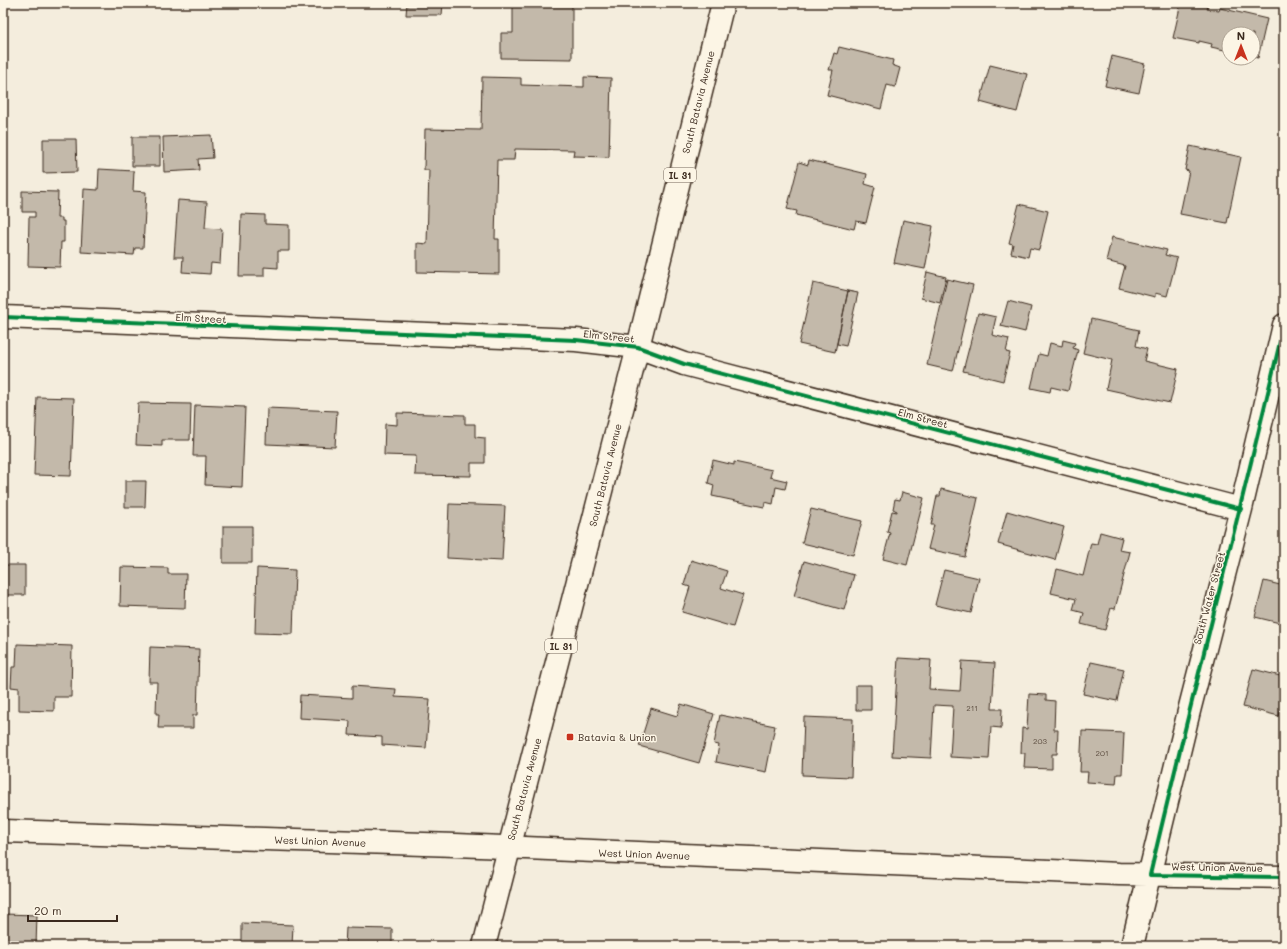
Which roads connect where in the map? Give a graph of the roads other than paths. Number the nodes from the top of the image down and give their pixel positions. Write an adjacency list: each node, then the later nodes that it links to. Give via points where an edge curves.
1 (722, 3): 4 (street, South Batavia Avenue / IL 31)
2 (3, 317): 4 (street, Elm Street, via 576,340)
3 (1284, 326): 5 (street, South Water Street)
4 (638, 347): 5 (street, Elm Street, via 684,364); 7 (street, South Batavia Avenue / IL 31)
5 (1241, 509): 8 (street, South Water Street, via 1188,711)
6 (3, 831): 7 (street, West Union Avenue)
7 (509, 848): 8 (street, West Union Avenue); 10 (street, South Batavia Avenue / IL 31)
8 (1150, 874): 9 (street, West Union Avenue); 11 (street, South Water Street)
9 (1284, 876)
10 (484, 946)
11 (1132, 946)

